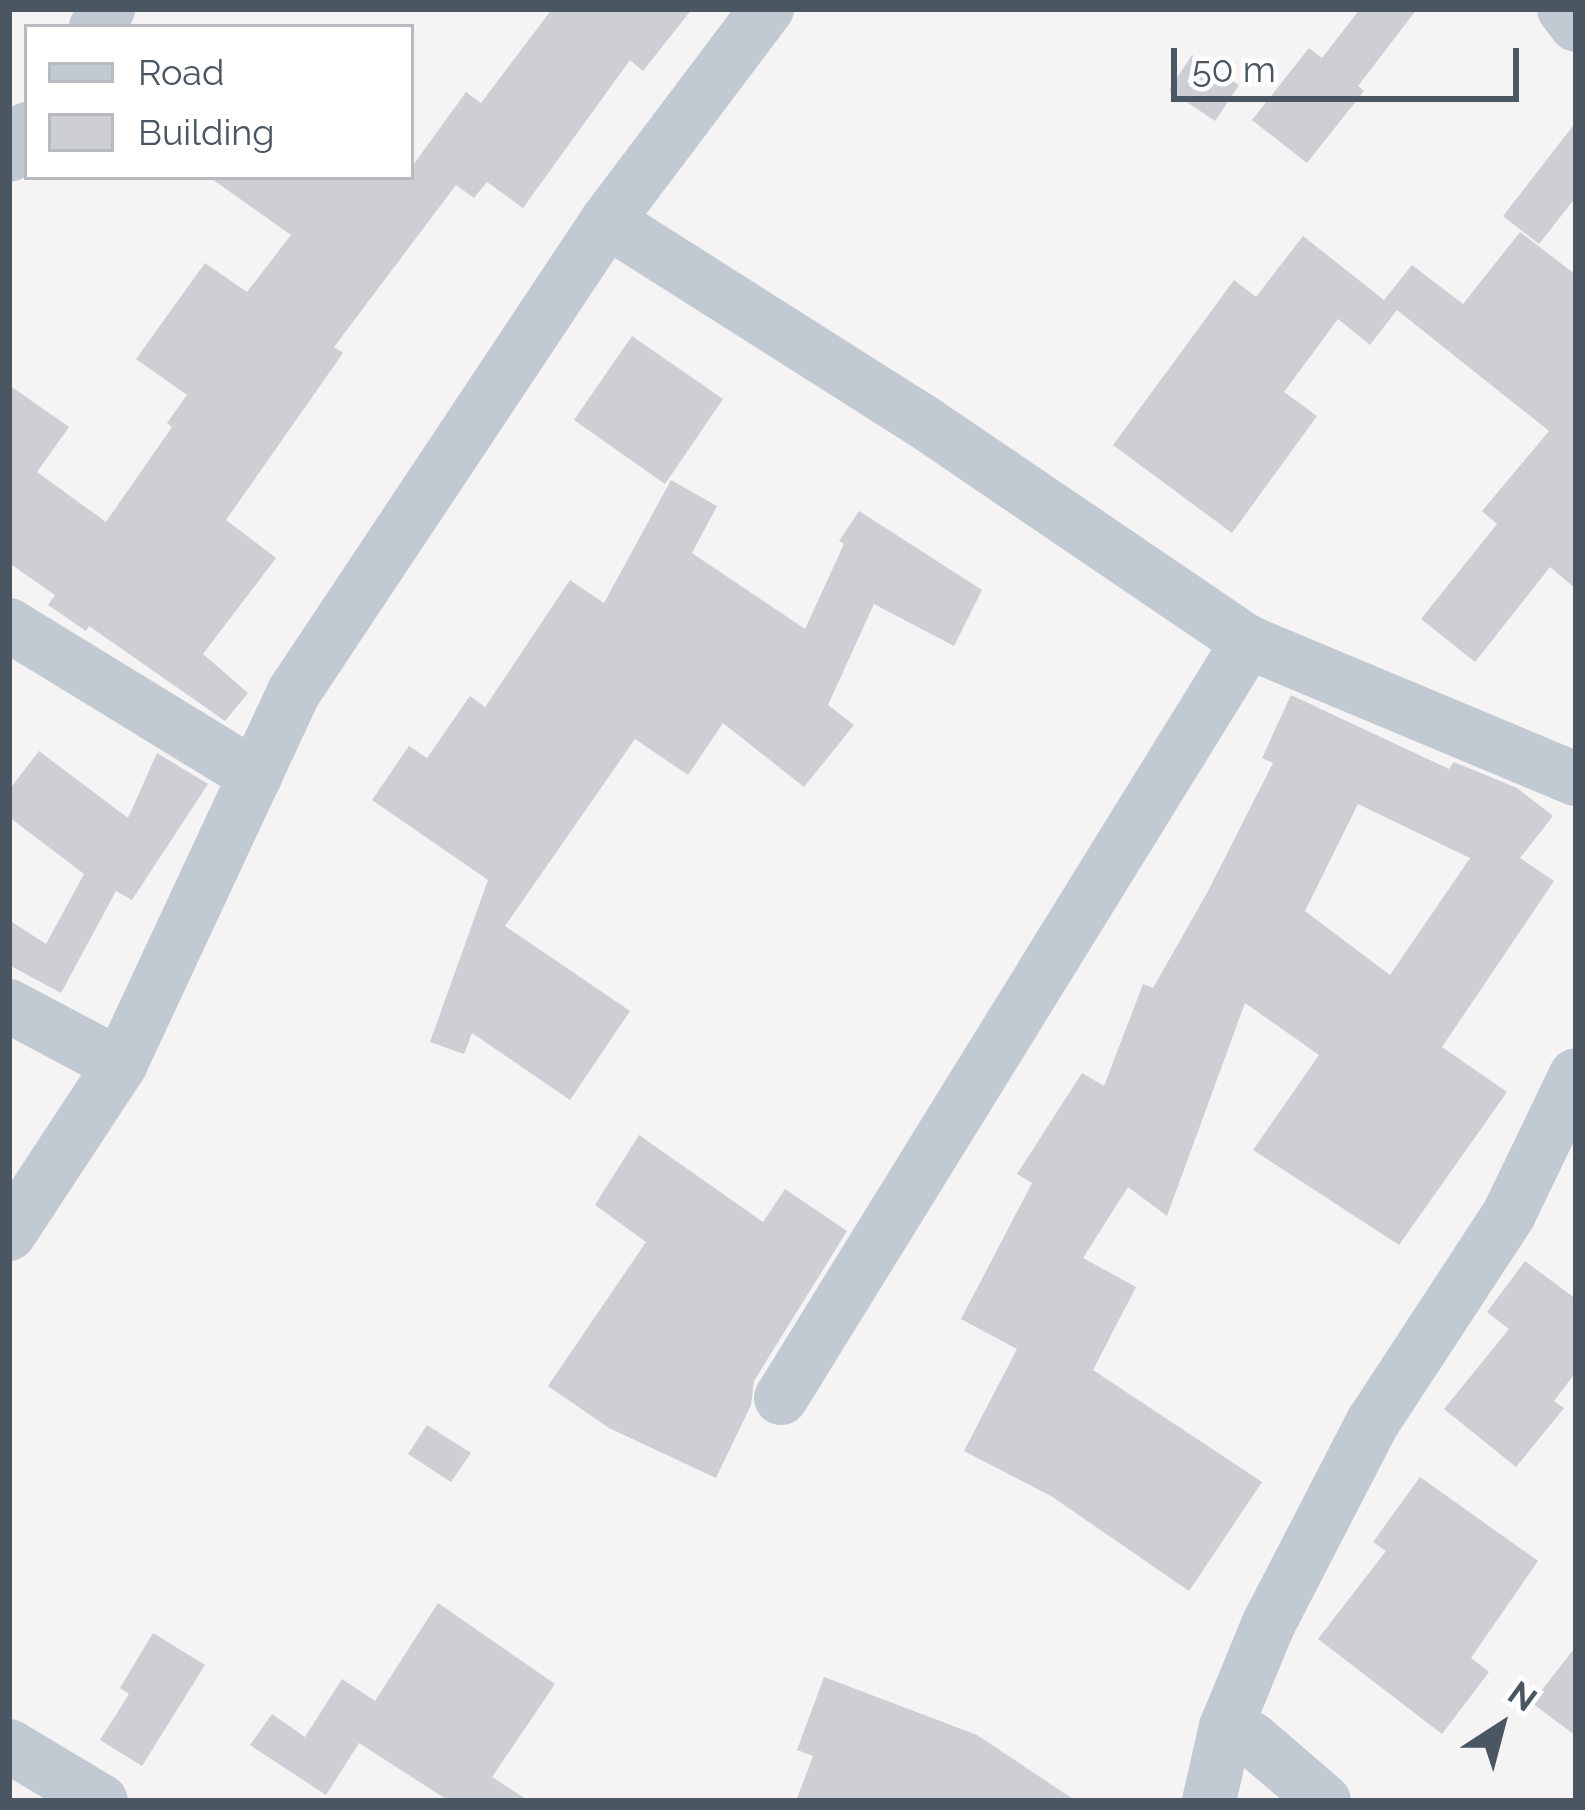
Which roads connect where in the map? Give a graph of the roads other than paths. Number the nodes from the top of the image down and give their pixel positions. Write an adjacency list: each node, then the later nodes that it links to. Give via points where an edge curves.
1 (767, 9): 4 (street)
2 (1564, 9): 3 (street)
3 (1576, 25)
4 (607, 221): 6 (street, via 922,420); 8 (street, via 294,692)
5 (9, 625): 8 (street)
6 (1248, 642): 7 (street); 13 (street)
7 (1568, 770)
8 (255, 776): 10 (street)
9 (9, 1006): 10 (street)
10 (120, 1065): 12 (street)
11 (1576, 1075): 14 (street, via 1509,1214 1373,1422 1268,1625)
12 (9, 1234)
13 (781, 1399)
14 (1226, 1726): 17 (street); 18 (street, via 1252,1738)
15 (9, 1746): 16 (street)
16 (101, 1801)
17 (1209, 1801)
18 (1324, 1801)

